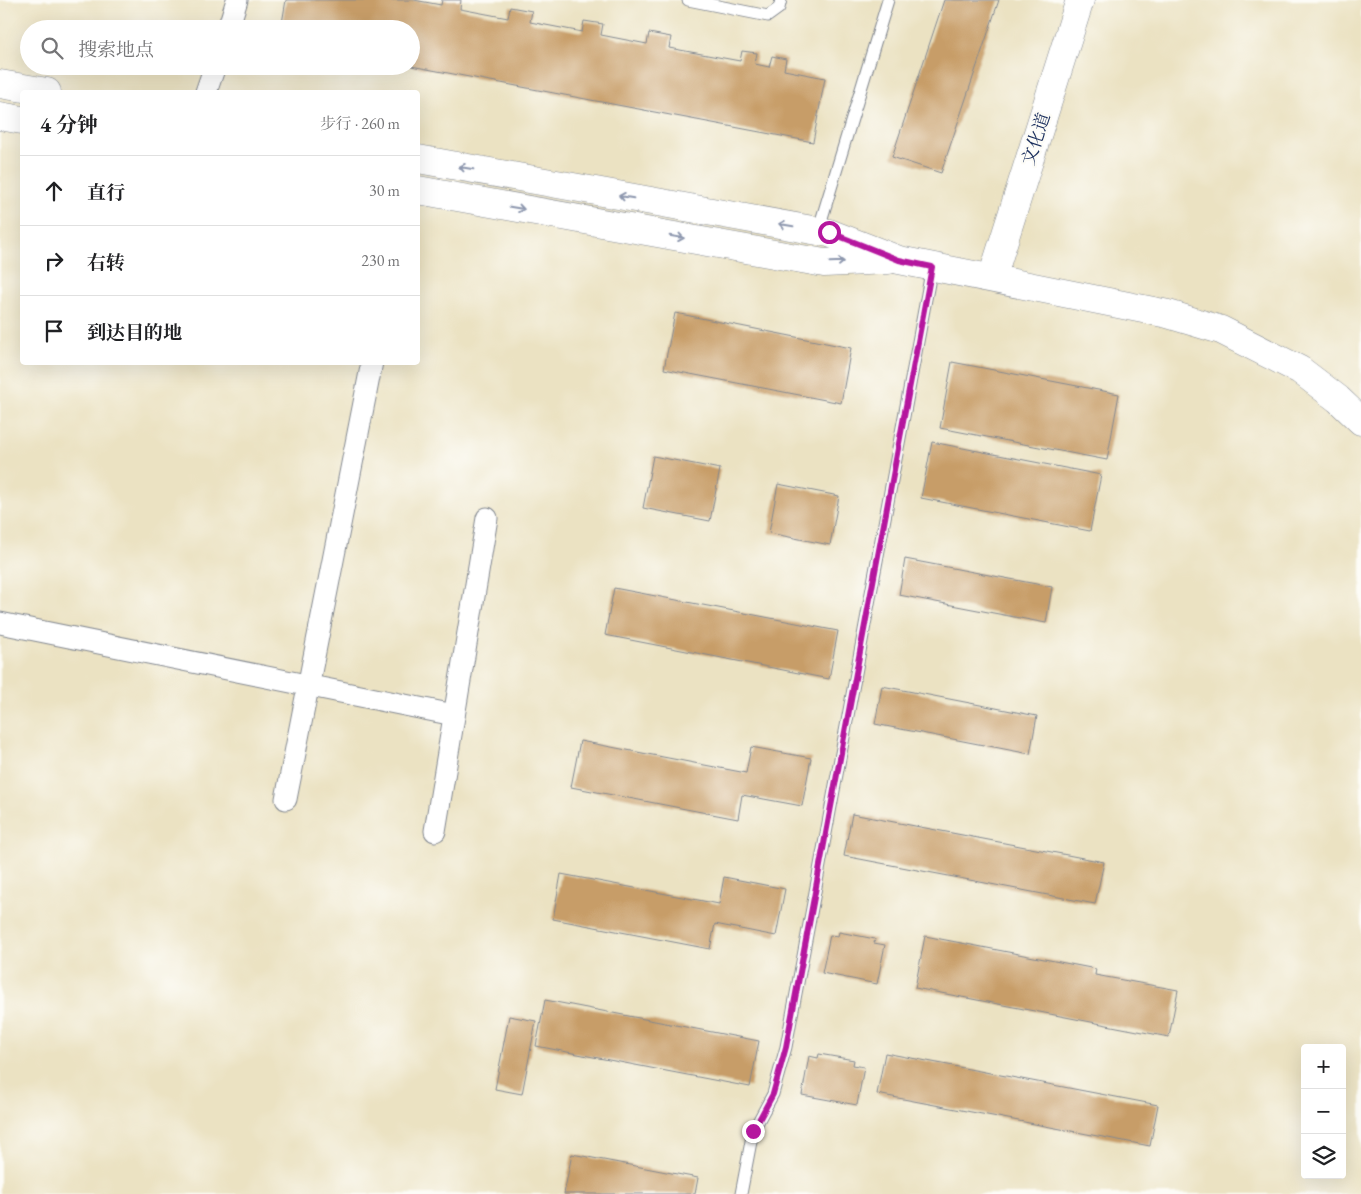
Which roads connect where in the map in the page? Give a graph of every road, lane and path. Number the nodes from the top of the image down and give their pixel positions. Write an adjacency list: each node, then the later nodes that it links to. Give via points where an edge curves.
1 (237, 0): 6 (street)
2 (688, 0): 3 (lane, via 768,16 779,8)
3 (781, 0)
4 (888, 0): 15 (lane)
5 (1080, 0): 18 (main road, 文化道)
6 (231, 20)
7 (212, 75): 10 (street)
8 (0, 84): 9 (main road)
9 (35, 90)
10 (207, 90)
11 (0, 116): 12 (main road)
12 (20, 120)
13 (420, 159): 15 (main road, one-way to 13)
14 (420, 190): 16 (main road, one-way to 16, via 824,263)
15 (818, 231): 16 (main road, via 829,232)
16 (899, 260): 17 (main road)
17 (932, 267): 18 (main road); 27 (lane, via 786,1047 773,1094 753,1131)
18 (992, 278): 20 (main road, via 1168,314 1221,330 1300,370)
19 (371, 365): 23 (street)
20 (1361, 421)
21 (487, 518): 24 (street)
22 (0, 623): 23 (street)
23 (308, 685): 24 (street); 25 (street)
24 (454, 715): 26 (street)
25 (286, 799)
26 (435, 831)
27 (741, 1194)

